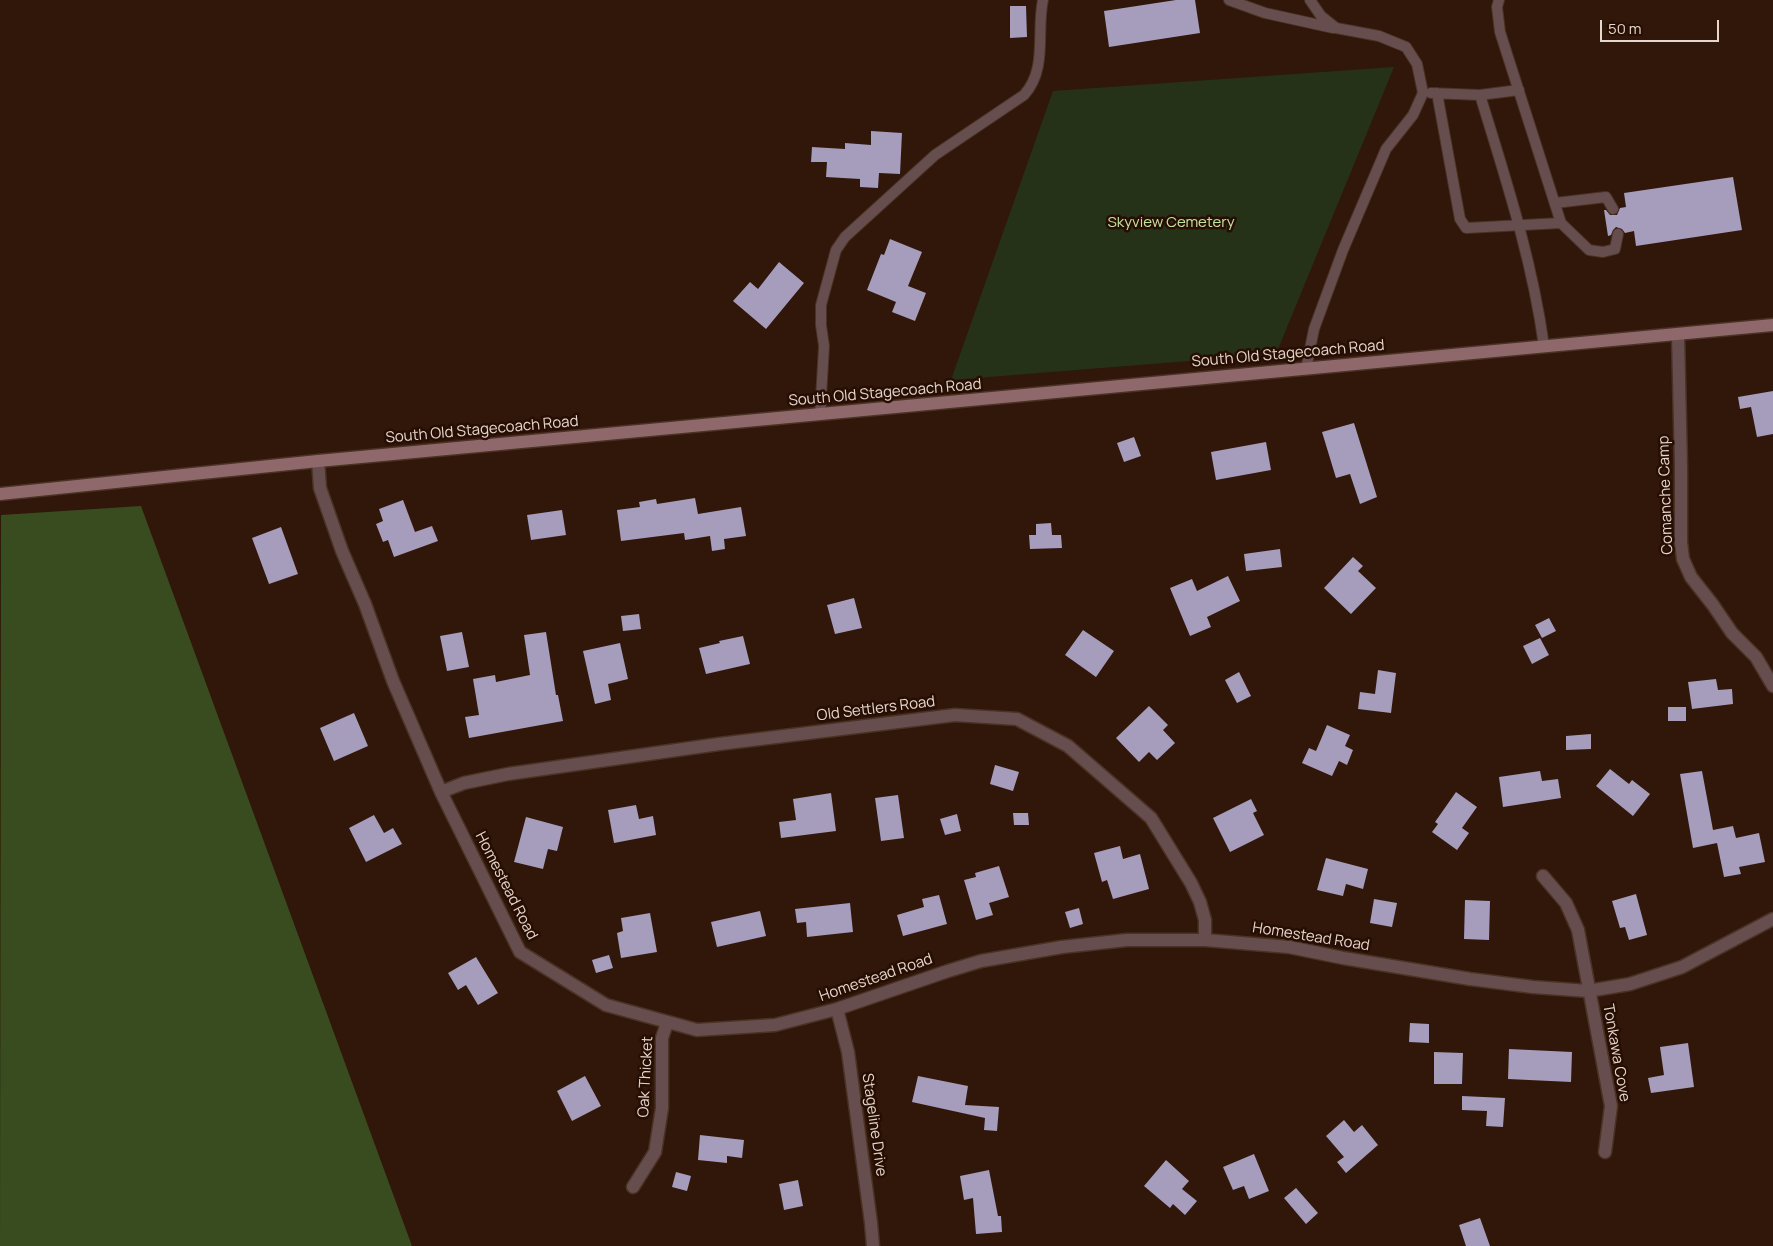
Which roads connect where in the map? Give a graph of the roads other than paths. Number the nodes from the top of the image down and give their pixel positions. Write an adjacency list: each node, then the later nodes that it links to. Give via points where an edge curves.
1 (1043, 0): 19 (lane, via 1039,64 1030,88 935,155 845,237 836,250 821,305 824,346)
2 (1229, 0): 5 (lane, via 1265,13)
3 (1310, 0): 5 (lane, via 1321,16)
4 (1499, 0): 6 (lane, via 1500,32)
5 (1336, 28): 7 (lane, via 1379,36 1406,47 1417,64)
6 (1519, 90): 9 (lane); 10 (lane)
7 (1423, 93): 8 (lane); 18 (lane, via 1413,115 1386,149 1354,224 1314,329)
8 (1436, 94): 9 (lane); 13 (lane, via 1460,219 1466,228)
9 (1480, 95): 13 (lane)
10 (1554, 203): 11 (lane, via 1606,197); 12 (lane)
11 (1614, 209)
12 (1561, 223): 13 (lane); 14 (lane, via 1589,250 1603,252 1615,249)
13 (1520, 226): 17 (lane, via 1538,299)
14 (1618, 234)
15 (1773, 325): 16 (street, South Old Stagecoach Road)
16 (1678, 334): 17 (street, South Old Stagecoach Road); 22 (street, Comanche Camp, via 1683,559 1691,577 1732,633 1756,657)
17 (1544, 346): 18 (street, South Old Stagecoach Road)
18 (1306, 369): 19 (street, South Old Stagecoach Road)
19 (820, 415): 20 (street, South Old Stagecoach Road)
20 (318, 462): 21 (street, South Old Stagecoach Road); 23 (street, Homestead Road, via 320,488 342,551)
21 (0, 494)
22 (1773, 686)
23 (441, 792): 26 (street, Old Settlers Road, via 464,783 508,774 719,744 955,716 1017,719 1068,746 1151,818 1200,902 1205,920); 29 (street, Homestead Road, via 520,952 606,1005)
24 (1543, 876): 27 (street, Tonkawa Cove, via 1566,904 1578,930)
25 (1773, 919): 27 (street, Homestead Road, via 1682,967 1630,984)
26 (1205, 940): 27 (street, Homestead Road, via 1289,947 1470,979); 28 (street, Homestead Road, via 1127,940 981,961)
27 (1588, 991): 30 (street, Tonkawa Cove, via 1611,1106)
28 (837, 1009): 29 (street, Homestead Road, via 775,1025 697,1030); 32 (street, Stageline Drive, via 848,1052)
29 (667, 1023): 31 (street, Oak Thicket, via 662,1038 662,1108 654,1152)
30 (1605, 1152)
31 (633, 1187)
32 (873, 1246)

